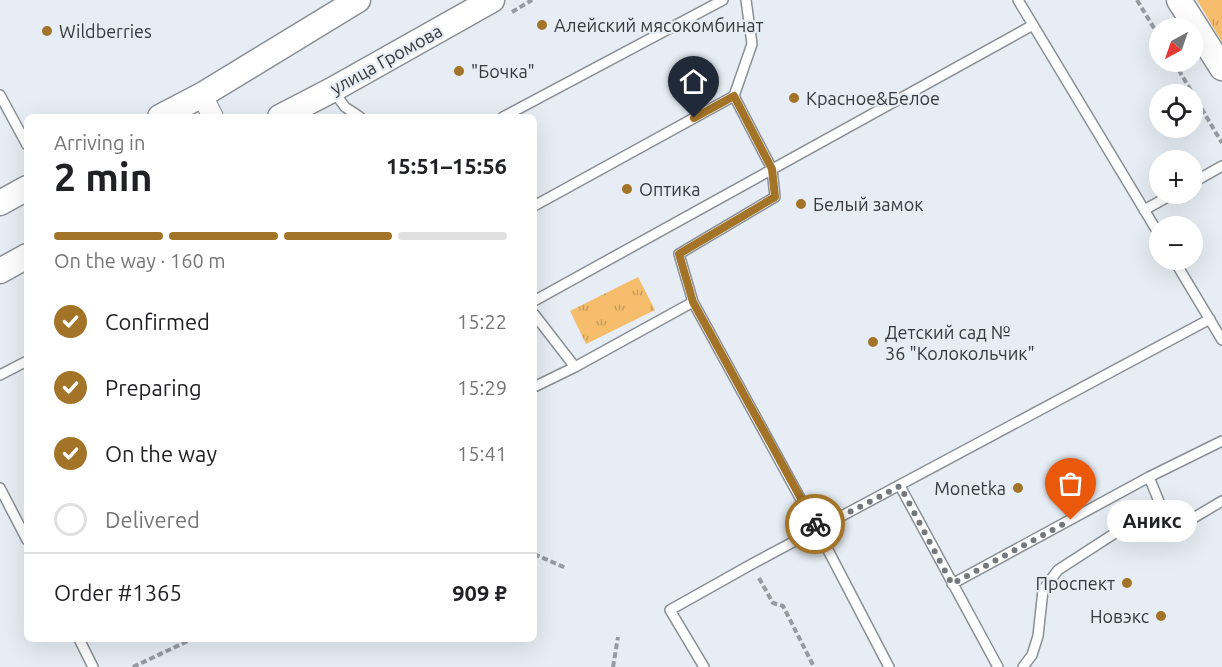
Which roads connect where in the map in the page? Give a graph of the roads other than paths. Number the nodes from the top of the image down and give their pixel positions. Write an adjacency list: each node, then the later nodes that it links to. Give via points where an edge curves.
1 (358, 0): 11 (street)
2 (492, 0): 9 (street, улица Громова)
3 (723, 0): 17 (lane)
4 (746, 0): 12 (lane, via 752,44)
5 (1018, 0): 7 (lane)
6 (1179, 0): 8 (street)
7 (1033, 25): 20 (lane); 24 (lane)
8 (1222, 68)
9 (332, 90): 15 (street, улица Громова); 16 (lane)
10 (0, 95): 18 (lane)
11 (202, 95): 13 (street); 14 (street)
12 (734, 96): 20 (lane); 22 (lane)
13 (166, 114)
14 (212, 114)
15 (286, 114)
16 (356, 114)
17 (509, 114)
18 (24, 139)
19 (1222, 166): 21 (lane)
20 (772, 169): 29 (lane); 30 (lane, via 775,197 679,254)
21 (1203, 177)
22 (537, 204)
23 (1155, 204): 24 (lane)
24 (1144, 210): 25 (lane)
25 (1149, 218)
26 (24, 258): 28 (street)
27 (1180, 270): 32 (lane)
28 (0, 271)
29 (537, 299)
30 (693, 302): 35 (lane); 44 (lane)
31 (537, 318): 35 (lane)
32 (1210, 319): 33 (lane); 40 (lane)
33 (1222, 340)
34 (24, 363): 36 (lane)
35 (575, 367): 37 (lane)
36 (0, 375)
37 (537, 386)
38 (1222, 441): 39 (lane)
39 (1149, 477): 43 (lane); 46 (lane)
40 (900, 486): 44 (lane); 46 (lane)
41 (0, 488): 45 (lane)
42 (1222, 501): 43 (lane, via 1185,523)
43 (1160, 504): 52 (lane, via 1058,570 1043,590 1038,636)
44 (817, 529): 49 (lane, via 670,610); 50 (lane)
45 (24, 534)
46 (952, 584): 51 (lane)
47 (80, 642): 48 (lane)
48 (92, 667)
49 (704, 667)
50 (889, 667)
51 (998, 667)
52 (1023, 667)

